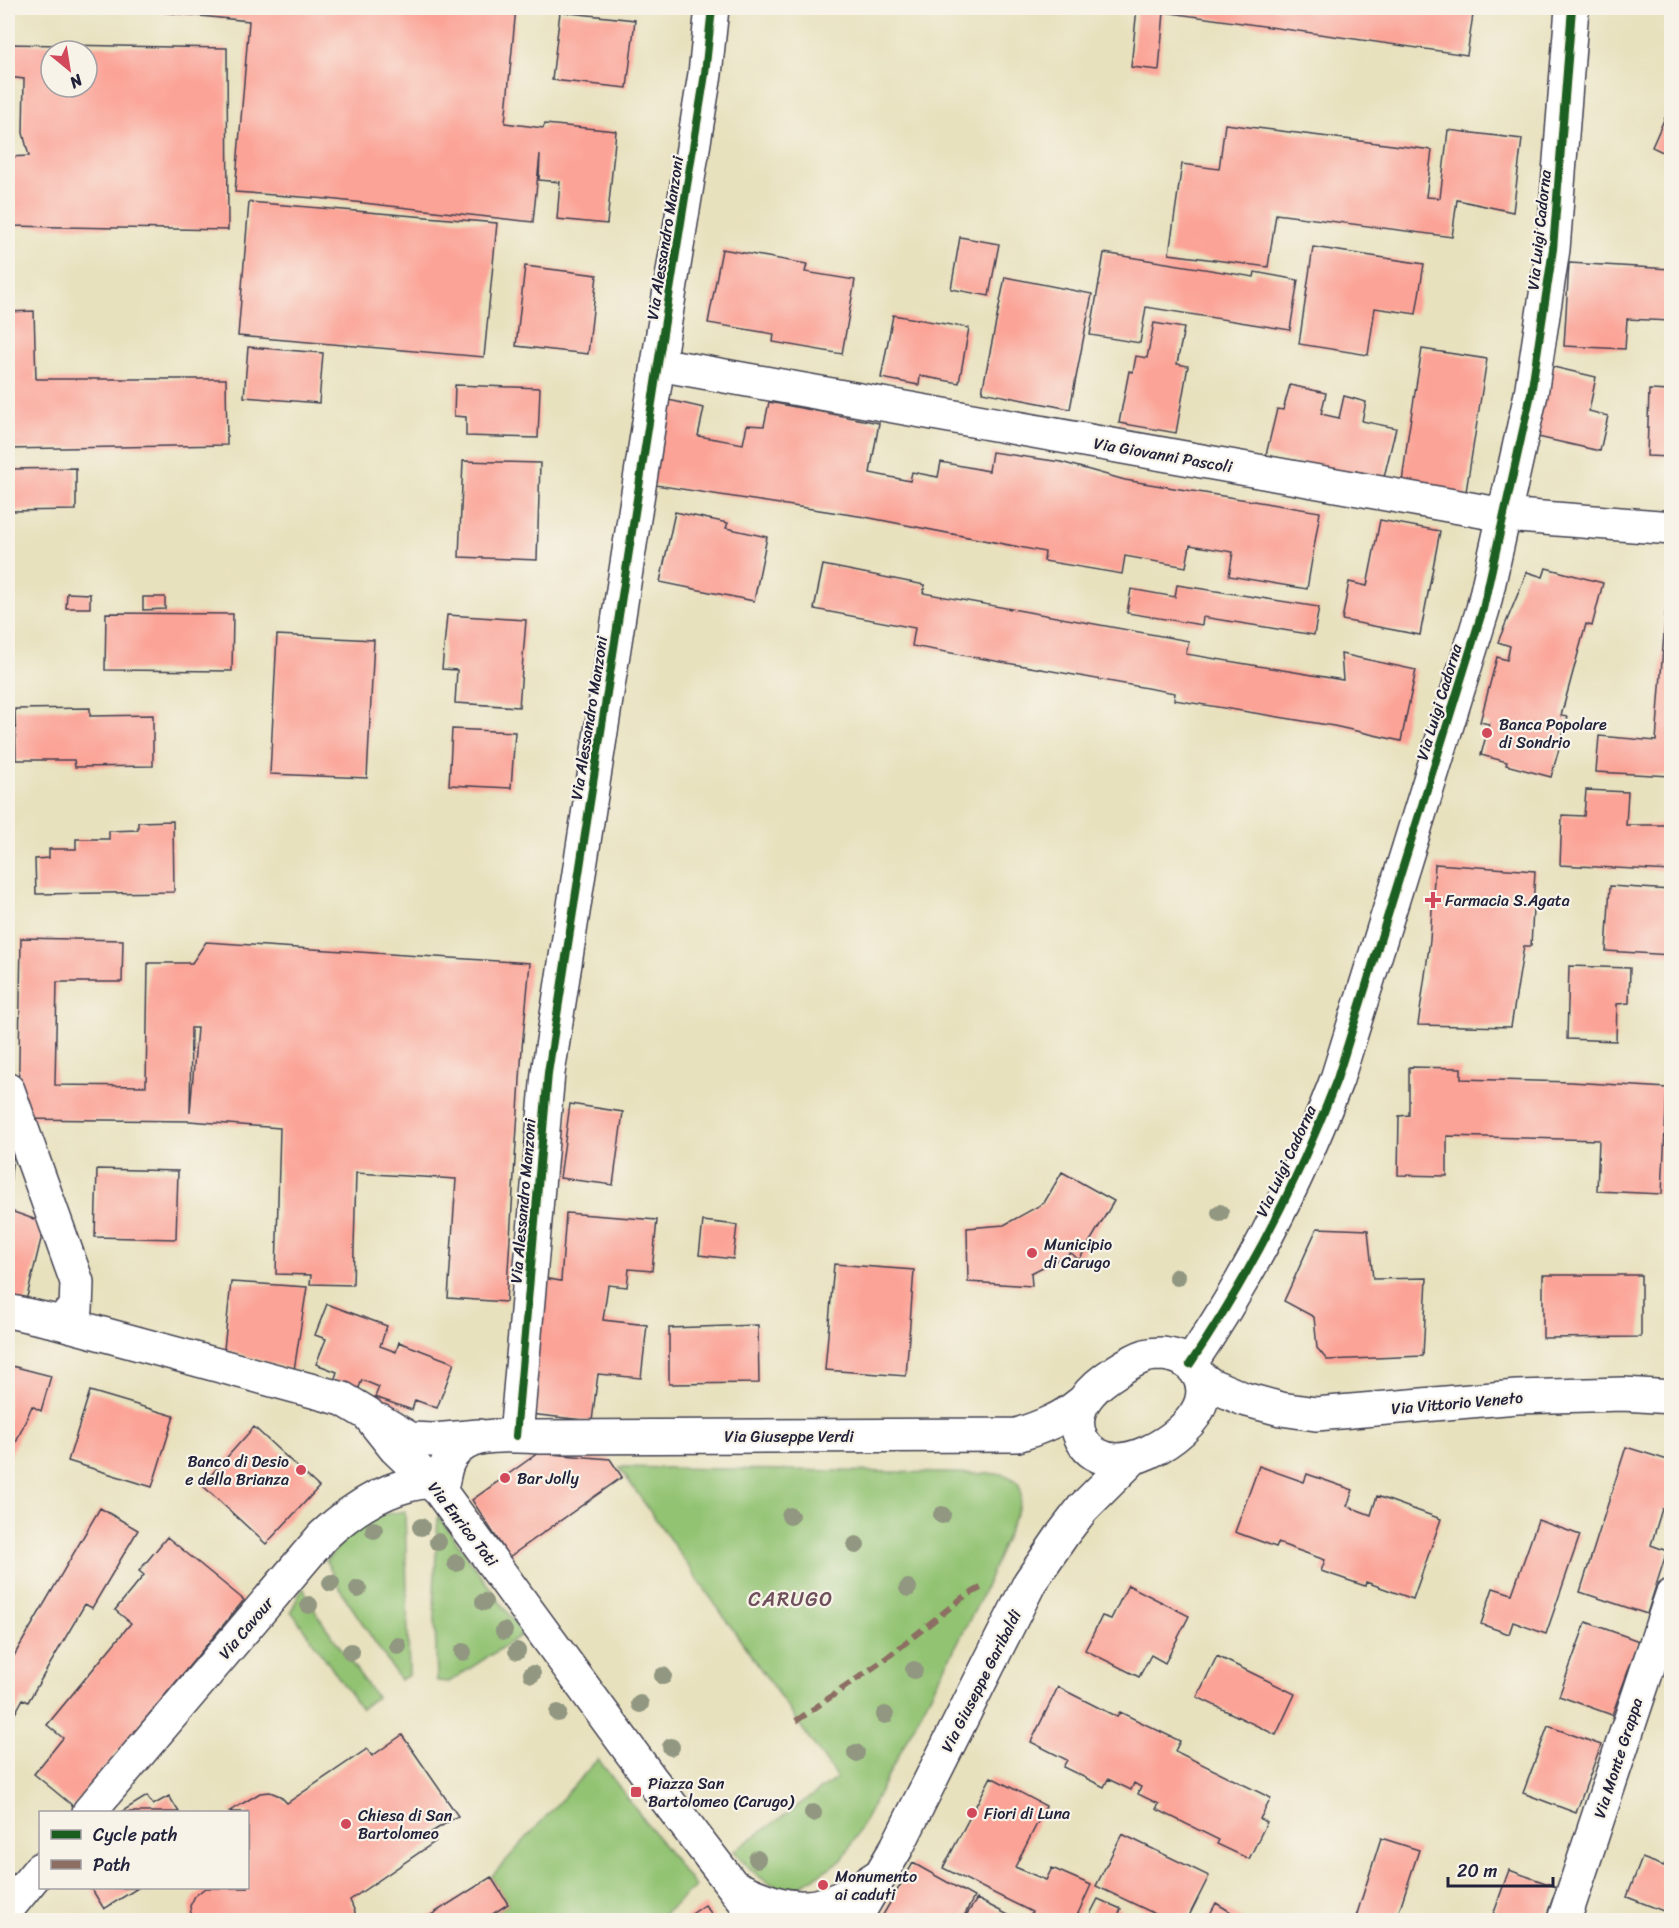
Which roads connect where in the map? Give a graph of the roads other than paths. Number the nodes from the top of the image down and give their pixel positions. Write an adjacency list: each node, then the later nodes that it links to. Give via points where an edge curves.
1 (712, 8): 3 (street, Via Alessandro Manzoni)
2 (1572, 8): 4 (street, Via Luigi Cadorna, via 1552,249 1531,394)
3 (658, 364): 4 (street, Via Giovanni Pascoli); 15 (street, Via Alessandro Manzoni, via 548,1073)
4 (1504, 515): 5 (street, Via Giovanni Pascoli); 9 (street, Via Luigi Cadorna, via 1483,609 1337,1079 1282,1207 1222,1314)
5 (1671, 528)
6 (8, 1090): 8 (street, via 77,1282 76,1310)
7 (8, 1311): 8 (street, Via Enrico Toti)
8 (58, 1322): 13 (street, Via Enrico Toti, via 343,1399)
9 (1185, 1365): 11 (street, Via Vittorio Veneto, via 1211,1385); 12 (street, via 1146,1355 1094,1388); 14 (street, via 1203,1390)
10 (1671, 1397): 11 (street, Via Vittorio Veneto, via 1517,1397 1316,1414)
11 (1244, 1400): 14 (street)
12 (1081, 1403): 15 (street, Via Giuseppe Verdi, via 1066,1416 1017,1435); 16 (street, via 1076,1417 1086,1447 1098,1456)
13 (368, 1414): 15 (street, Via Giuseppe Verdi, via 410,1439); 17 (street, Via Enrico Toti, via 395,1448)
14 (1191, 1420): 16 (street, via 1166,1444)
15 (503, 1436): 17 (street, Via Giuseppe Verdi, via 472,1441 458,1449)
16 (1132, 1459): 21 (street, Via Giuseppe Garibaldi, via 1083,1508 1030,1582)
17 (435, 1486): 19 (street, Via Cavour, via 413,1482 395,1488 359,1506 323,1536); 22 (street, Via Enrico Toti)
18 (1671, 1595): 26 (street, Via Monte Grappa)
19 (90, 1811)
20 (39, 1871): 23 (street)
21 (881, 1874): 22 (street, Via Enrico Toti, via 841,1899 804,1908 759,1899); 25 (street, Via Giuseppe Garibaldi)
22 (732, 1885): 24 (street, Via Enrico Toti)
23 (17, 1910)
24 (759, 1920)
25 (854, 1920)
26 (1564, 1920)

